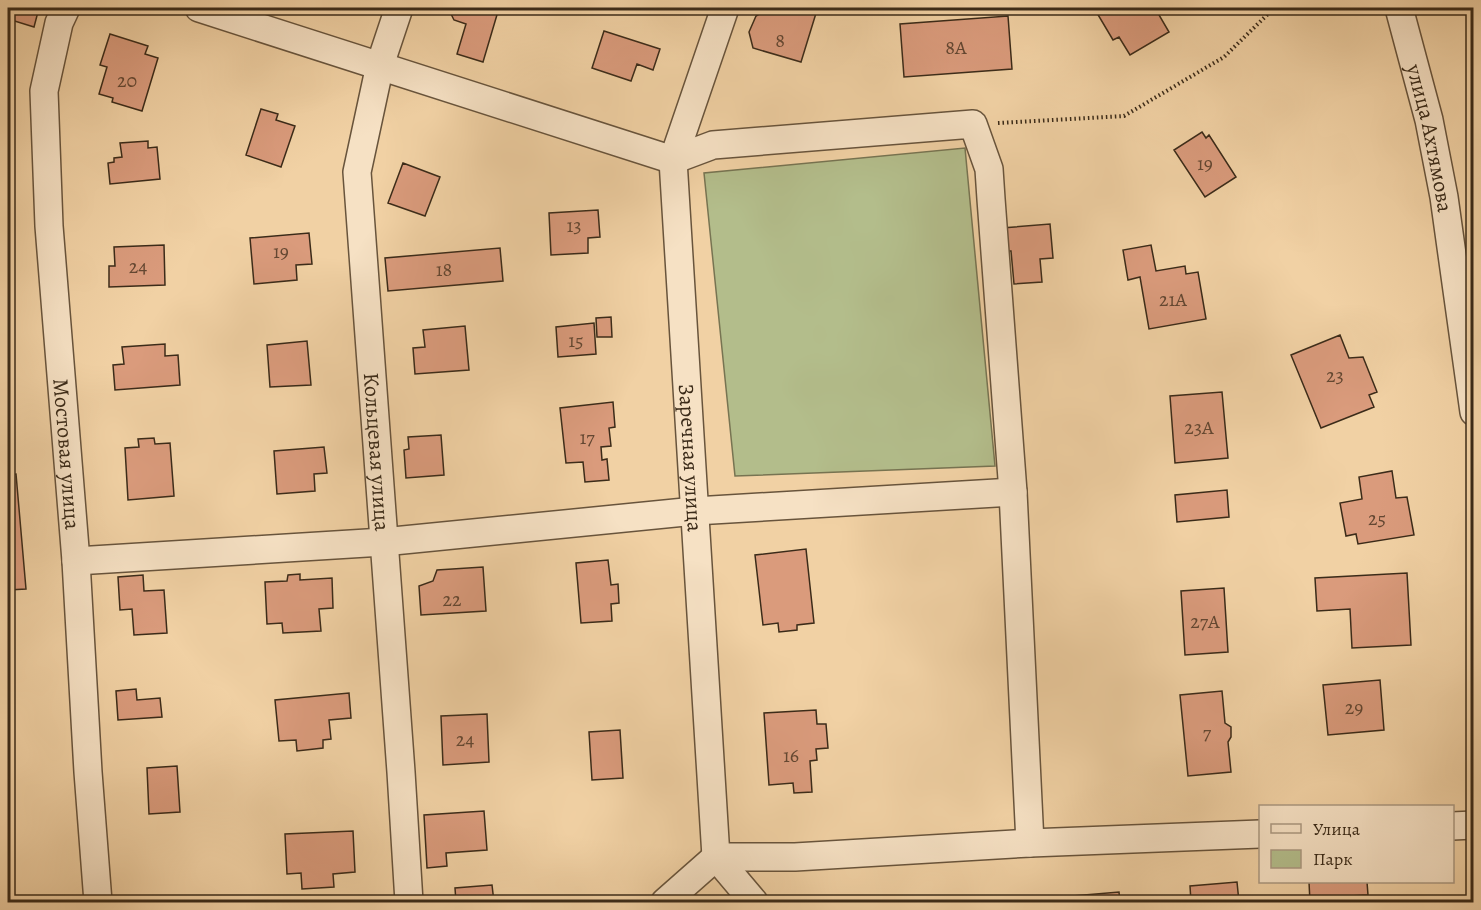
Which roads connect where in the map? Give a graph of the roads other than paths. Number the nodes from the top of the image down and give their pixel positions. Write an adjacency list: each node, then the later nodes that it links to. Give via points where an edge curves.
1 (66, 8): 12 (street, Мостовая улица, via 44,91 49,226)
2 (199, 8): 6 (street)
3 (399, 8): 6 (street, Кольцевая улица)
4 (725, 8): 7 (street, Заречная улица)
5 (1399, 8): 8 (street, улица Ахтямова, via 1429,120 1444,197)
6 (380, 65): 7 (street); 11 (street, Кольцевая улица, via 357,172)
7 (673, 160): 9 (street, via 713,145 973,124 989,169); 10 (street, Заречная улица)
8 (1473, 412)
9 (1013, 492): 10 (street); 16 (street)
10 (695, 511): 11 (street); 17 (street, Заречная улица)
11 (383, 542): 12 (street); 19 (street, Кольцевая улица)
12 (76, 561): 18 (street, Мостовая улица)
13 (1473, 825): 14 (street)
14 (1454, 826)
15 (1259, 834): 16 (street)
16 (1030, 843): 17 (street, via 795,857)
17 (716, 857): 20 (street); 21 (street)
18 (98, 903)
19 (409, 903)
20 (665, 903)
21 (754, 903)

